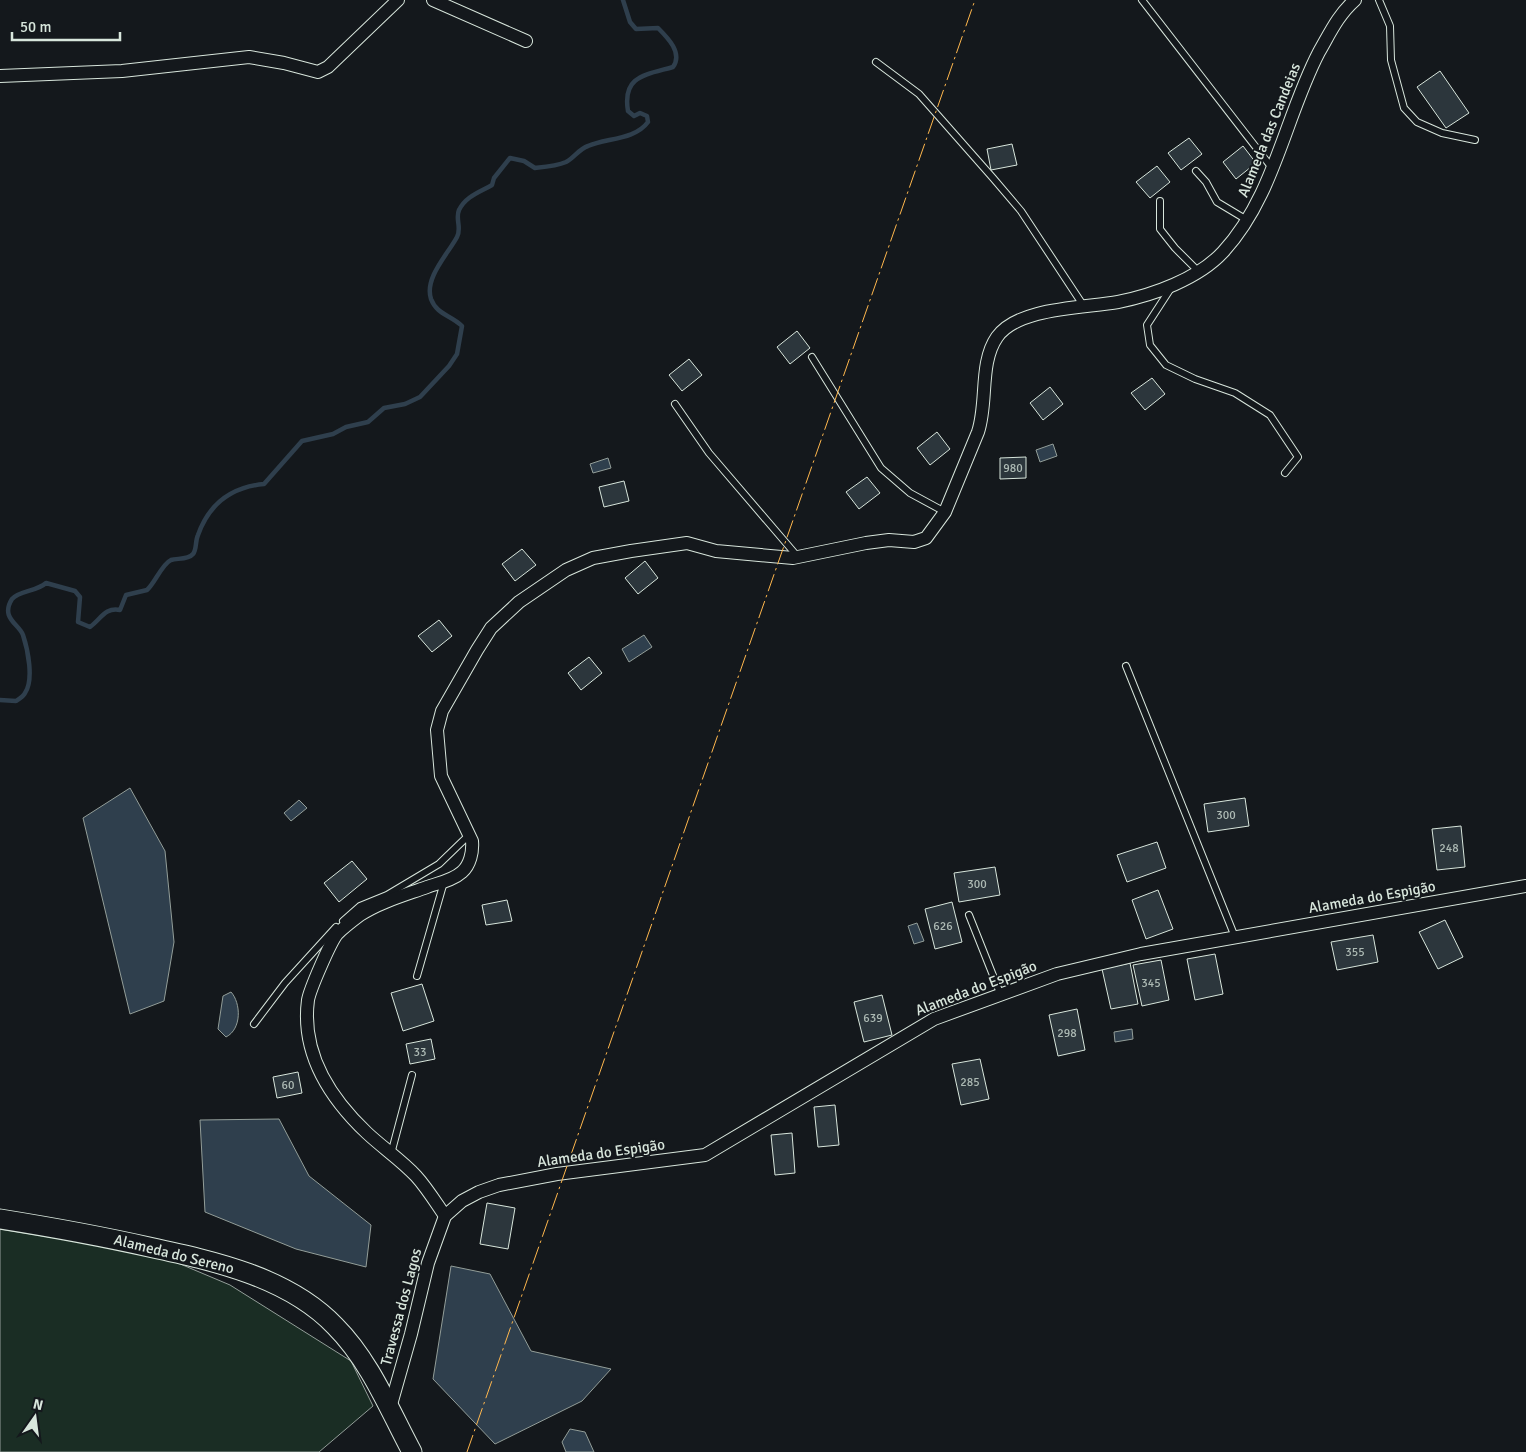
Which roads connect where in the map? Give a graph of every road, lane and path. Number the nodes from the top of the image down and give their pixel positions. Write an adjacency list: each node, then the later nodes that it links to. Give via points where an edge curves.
1 (398, 0): 8 (street, via 328,67 318,72 249,57 122,70)
2 (433, 0): 6 (street)
3 (1142, 0): 10 (lane)
4 (1356, 0): 10 (street, Alameda das Candeias, via 1334,24 1310,70)
5 (1379, 0): 9 (lane, via 1390,26 1391,60 1404,108 1417,122 1442,134)
6 (526, 41)
7 (876, 62): 16 (lane, via 919,94 993,178 1021,212)
8 (0, 76)
9 (1475, 140)
10 (1272, 168): 13 (street, Alameda das Candeias)
11 (1196, 171): 13 (lane, via 1217,202)
12 (1160, 201): 14 (lane, via 1160,229)
13 (1246, 220): 14 (street, Alameda das Candeias, via 1222,253)
14 (1199, 272): 15 (street, Alameda das Candeias)
15 (1173, 285): 16 (street, Alameda das Candeias, via 1120,302); 19 (lane, via 1147,325 1150,346 1166,365 1235,393 1270,415 1298,457)
16 (1083, 305): 20 (street, Alameda das Candeias, via 1032,316 1007,327 997,337 988,355 982,420)
17 (812, 357): 20 (lane, via 881,468 910,493)
18 (675, 404): 21 (lane, via 708,453)
19 (1285, 473)
20 (945, 512): 21 (street, Alameda das Candeias, via 926,538 914,542 889,540)
21 (798, 557): 23 (street, Alameda das Candeias, via 730,552 687,544 631,551 593,558 566,570 519,602 491,628 442,711 437,730 441,776)
22 (1126, 666): 27 (lane)
23 (469, 835): 24 (street, Alameda das Candeias, via 473,852 466,868); 30 (lane, via 439,864 387,895 360,906 334,928)
24 (444, 882): 28 (lane); 32 (street, Alameda das Candeias, via 388,902 347,925 336,936 308,999 307,1031 318,1072 366,1132)
25 (1526, 886): 27 (street, Alameda do Espigão)
26 (969, 915): 29 (lane)
27 (1236, 937): 29 (street, Alameda do Espigão, via 1106,961)
28 (417, 976)
29 (1000, 993): 33 (street, Alameda do Espigão, via 934,1019 705,1155 557,1174 499,1185 462,1201)
30 (254, 1024)
31 (412, 1075): 32 (lane)
32 (391, 1154): 33 (street, Alameda das Candeias, via 416,1176)
33 (445, 1216): 35 (street, Travessa dos Lagos, via 428,1263)
34 (0, 1219): 35 (street, Alameda do Sereno, via 85,1232 184,1254 226,1266 278,1287 336,1326 364,1361)
35 (390, 1408): 36 (street, Alameda do Sereno)
36 (412, 1452)

